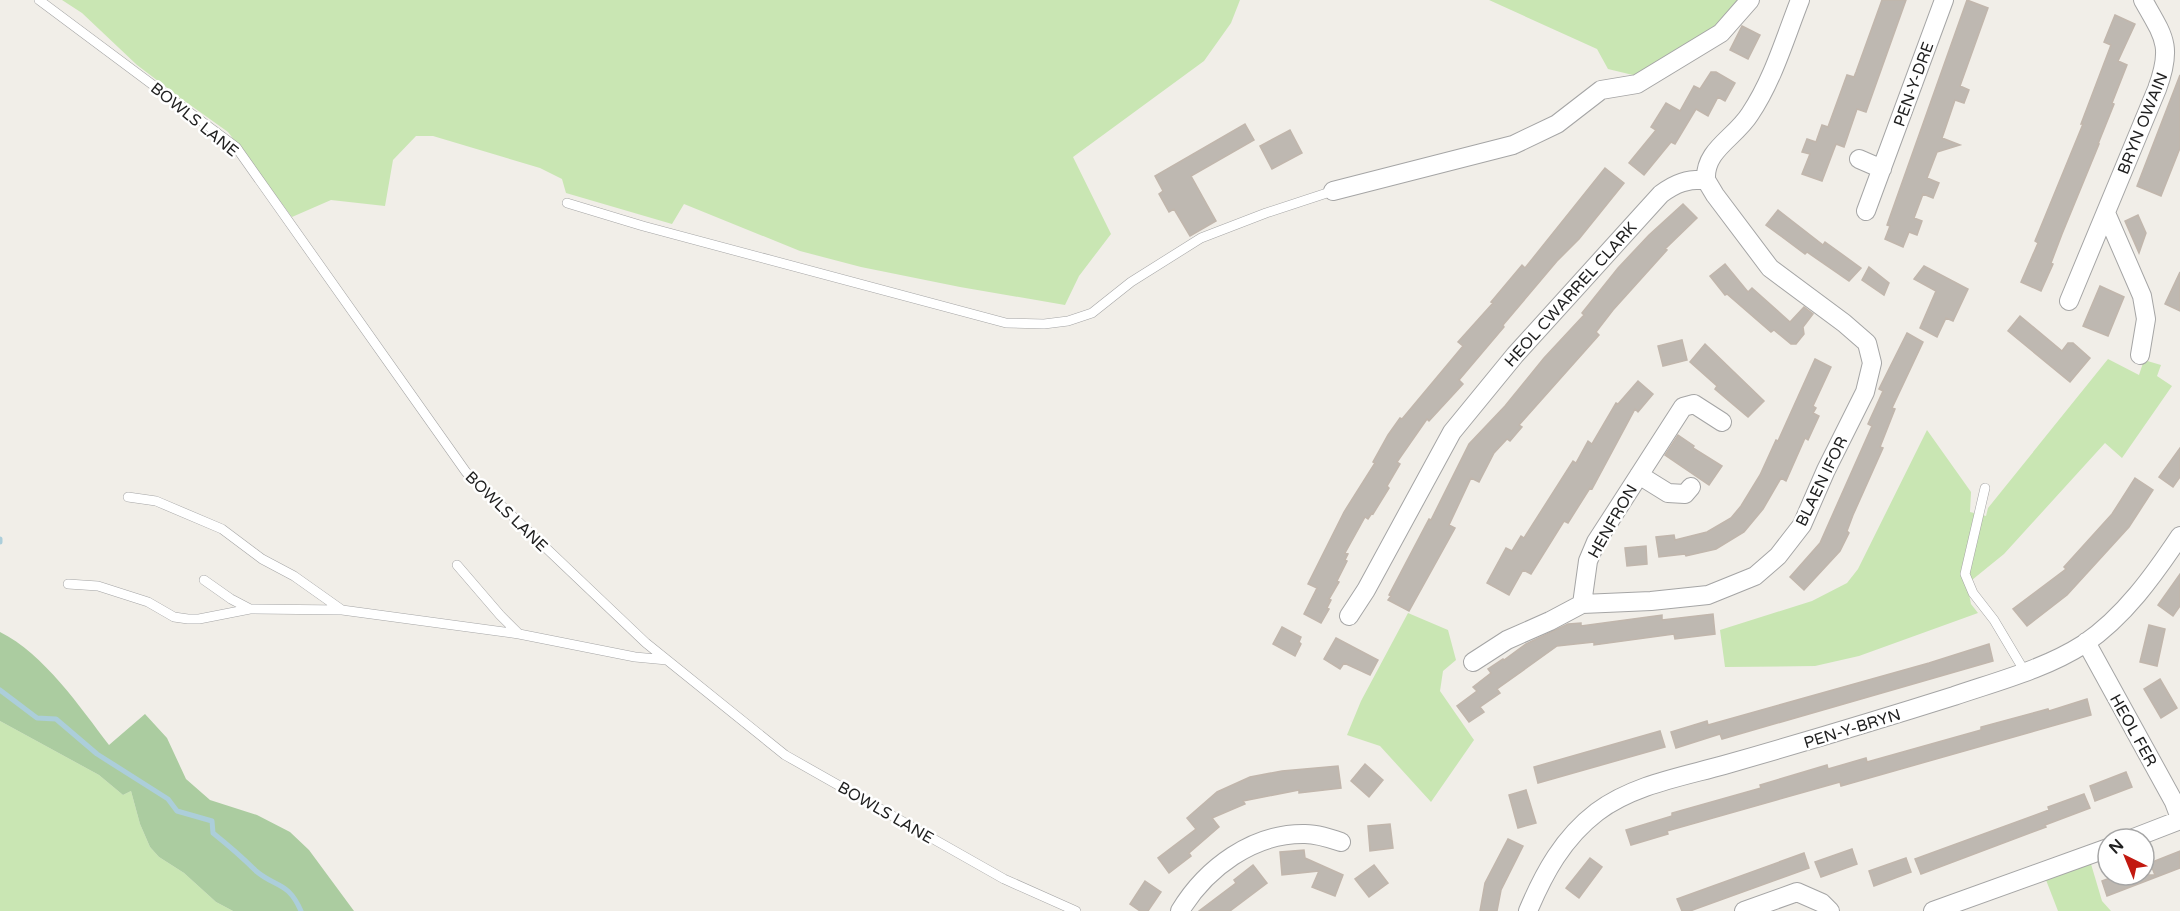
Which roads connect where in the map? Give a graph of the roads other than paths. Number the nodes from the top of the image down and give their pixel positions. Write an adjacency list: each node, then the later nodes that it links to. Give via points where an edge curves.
1 (39, 0): 31 (lane, BOWLS LANE, via 236,147 466,472)
2 (1750, 0): 10 (street, via 1721,33 1637,84 1602,90 1557,124 1513,145)
3 (1800, 0): 9 (street, via 1763,91 1750,115 1710,157)
4 (1944, 0): 8 (street, PEN-Y-DRE)
5 (2143, 0): 6 (street, BRYN OWAIN)
6 (2173, 66): 13 (street, BRYN OWAIN, via 2157,89)
7 (1859, 159): 8 (street)
8 (1882, 169): 12 (street, PEN-Y-DRE)
9 (1706, 180): 25 (street, BLAEN IFOR, via 1770,268 1867,343 1872,363 1865,392 1802,525 1778,556 1755,576 1708,594); 28 (street, HEOL CWARREL CLARK, via 1676,183 1661,195 1515,355 1452,432)
10 (1333, 191): 11 (lane, via 1202,238 1131,282 1092,313 1044,324 1006,323)
11 (567, 203)
12 (1866, 211)
13 (2106, 213): 14 (street, BRYN OWAIN); 15 (street, via 2142,296 2146,319)
14 (2069, 301)
15 (2140, 356)
16 (1722, 422): 17 (street, HENFRON, via 1694,404 1683,408)
17 (1639, 475): 18 (street, HENFRON, via 1668,493 1685,495); 25 (street, HENFRON, via 1596,542 1588,561)
18 (1691, 487)
19 (1985, 488): 33 (lane, via 1965,574 1973,593)
20 (128, 497): 27 (lane, via 156,501 222,529)
21 (2180, 536): 30 (street, PEN-Y-BRYN, via 2140,591)
22 (458, 565): 29 (lane)
23 (204, 580): 26 (lane)
24 (69, 584): 26 (lane, via 107,589 188,619)
25 (1582, 604): 32 (street, BLAEN IFOR, via 1507,640)
26 (250, 609): 27 (lane)
27 (342, 610): 29 (lane)
28 (1349, 616)
29 (519, 634): 31 (lane)
30 (2086, 642): 33 (street, PEN-Y-BRYN); 34 (street, HEOL FER)
31 (667, 660): 38 (lane, BOWLS LANE, via 785,755 1004,879)
32 (1473, 662)
33 (2025, 672): 40 (street, PEN-Y-BRYN, via 1620,797 1578,828 1565,844 1542,877)
34 (2180, 819): 35 (street)
35 (2156, 829)
36 (1341, 842): 39 (street, via 1305,834 1250,847 1202,880)
37 (2096, 852): 43 (street)
38 (1076, 911)
39 (1180, 911)
40 (1528, 911)
41 (1744, 911): 42 (street, via 1797,892)
42 (1830, 911)
43 (1933, 911)

